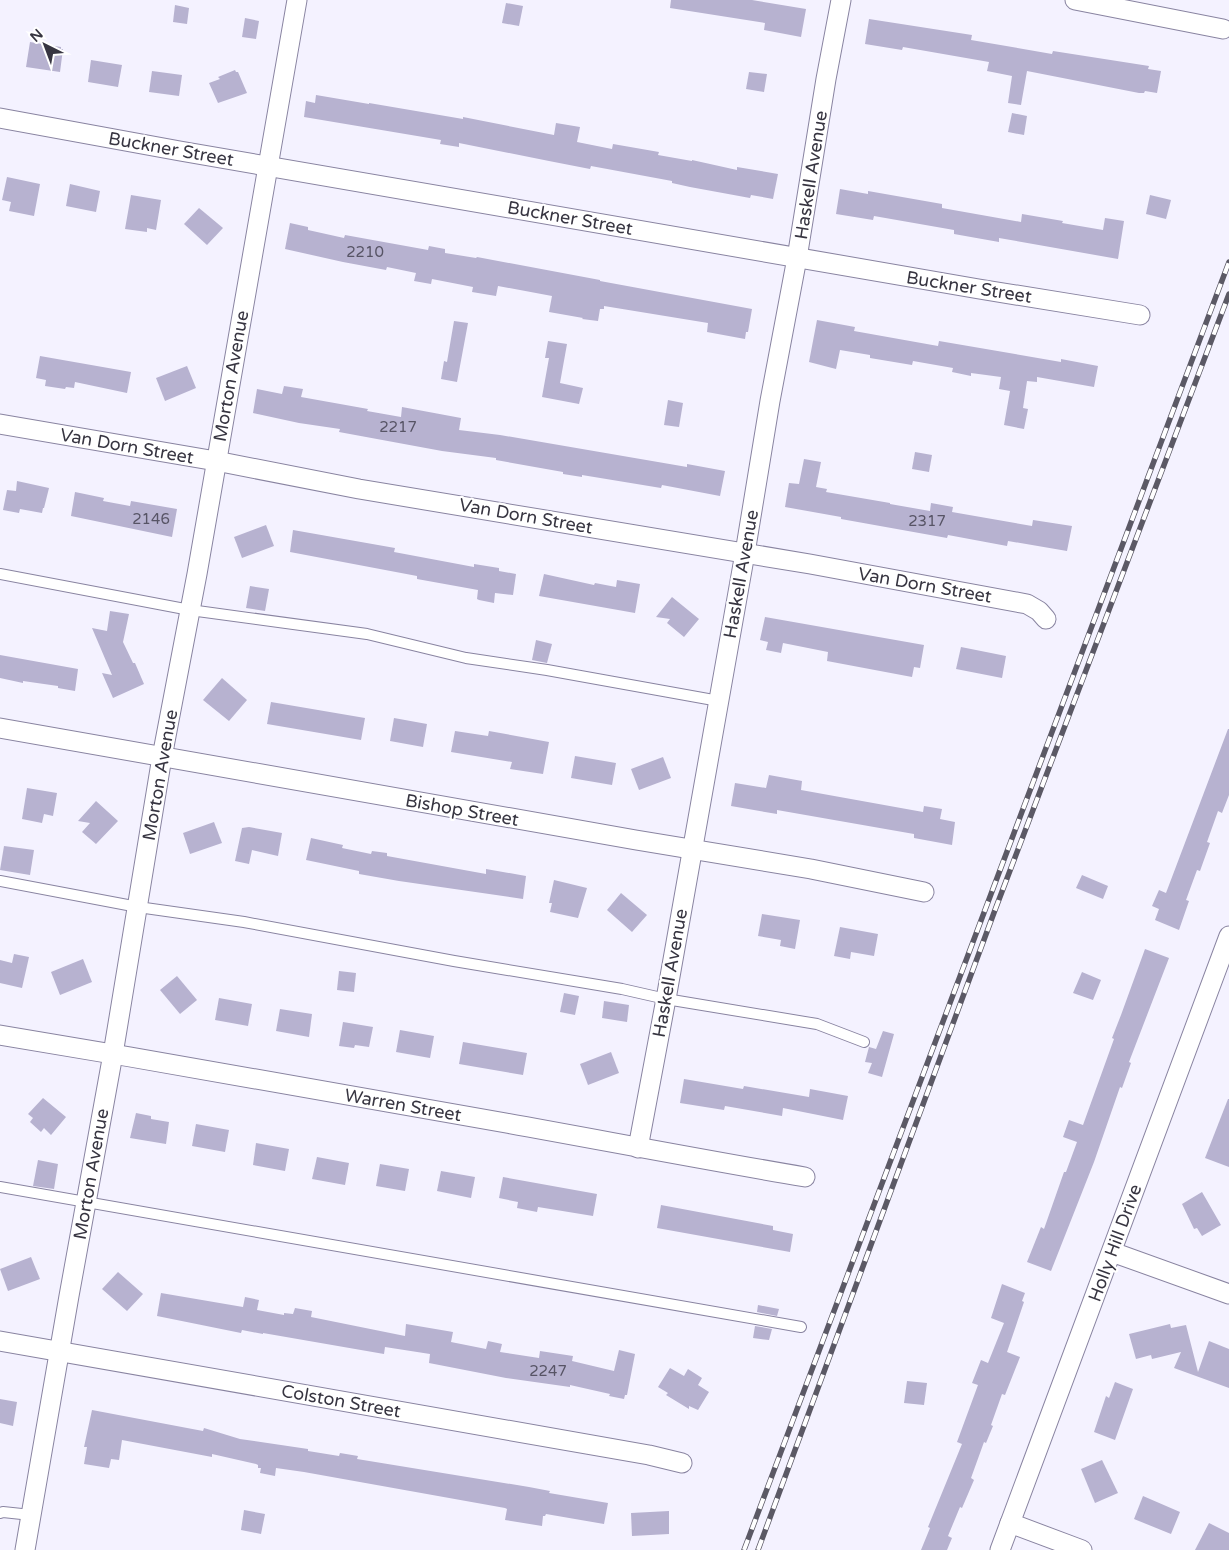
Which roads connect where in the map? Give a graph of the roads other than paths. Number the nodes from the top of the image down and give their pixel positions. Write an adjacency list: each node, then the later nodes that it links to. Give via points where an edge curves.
1 (297, 0): 6 (street, Morton Avenue)
2 (841, 0): 7 (street, Haskell Avenue)
3 (1075, 0): 4 (street)
4 (1223, 29)
5 (0, 118): 6 (street, Buckner Street)
6 (268, 165): 7 (street, Buckner Street); 10 (street, Morton Avenue)
7 (798, 258): 8 (street, Buckner Street); 11 (street, Haskell Avenue)
8 (1140, 315)
9 (0, 424): 10 (street, Van Dorn Street)
10 (216, 461): 11 (street, Van Dorn Street, via 359,489); 13 (street, Morton Avenue)
11 (745, 553): 14 (street, Van Dorn Street, via 1027,604); 15 (street, Haskell Avenue)
12 (0, 574): 13 (lane)
13 (190, 610): 15 (lane, via 367,634 466,658); 17 (street, Morton Avenue)
14 (1046, 619)
15 (719, 701): 18 (street, Haskell Avenue)
16 (0, 728): 17 (street, Bishop Street)
17 (162, 757): 18 (street, Bishop Street); 21 (street, Morton Avenue)
18 (692, 849): 20 (street, Bishop Street); 24 (street, Haskell Avenue)
19 (0, 881): 21 (lane)
20 (924, 892)
21 (138, 907): 24 (lane, via 244,922 622,988); 27 (street, Morton Avenue)
22 (1229, 936): 23 (street, Holly Hill Drive)
23 (1221, 983): 32 (street, Holly Hill Drive)
24 (666, 999): 26 (lane, via 817,1024); 28 (street, Haskell Avenue)
25 (0, 1035): 27 (street, Warren Street)
26 (864, 1042)
27 (113, 1054): 28 (street, Warren Street); 31 (street, Morton Avenue)
28 (638, 1148): 29 (street, Warren Street)
29 (805, 1177)
30 (0, 1188): 31 (lane)
31 (86, 1202): 34 (lane); 36 (street, Morton Avenue)
32 (1112, 1252): 33 (street); 40 (street, Holly Hill Drive)
33 (1229, 1294)
34 (801, 1327)
35 (0, 1342): 36 (street, Colston Street)
36 (60, 1352): 37 (street, Colston Street, via 607,1447); 39 (street, Morton Avenue)
37 (682, 1463)
38 (0, 1513): 39 (lane)
39 (31, 1515): 41 (street, Morton Avenue)
40 (1010, 1523): 42 (street, Holly Hill Drive); 43 (street)
41 (25, 1550)
42 (1000, 1550)
43 (1082, 1550)

